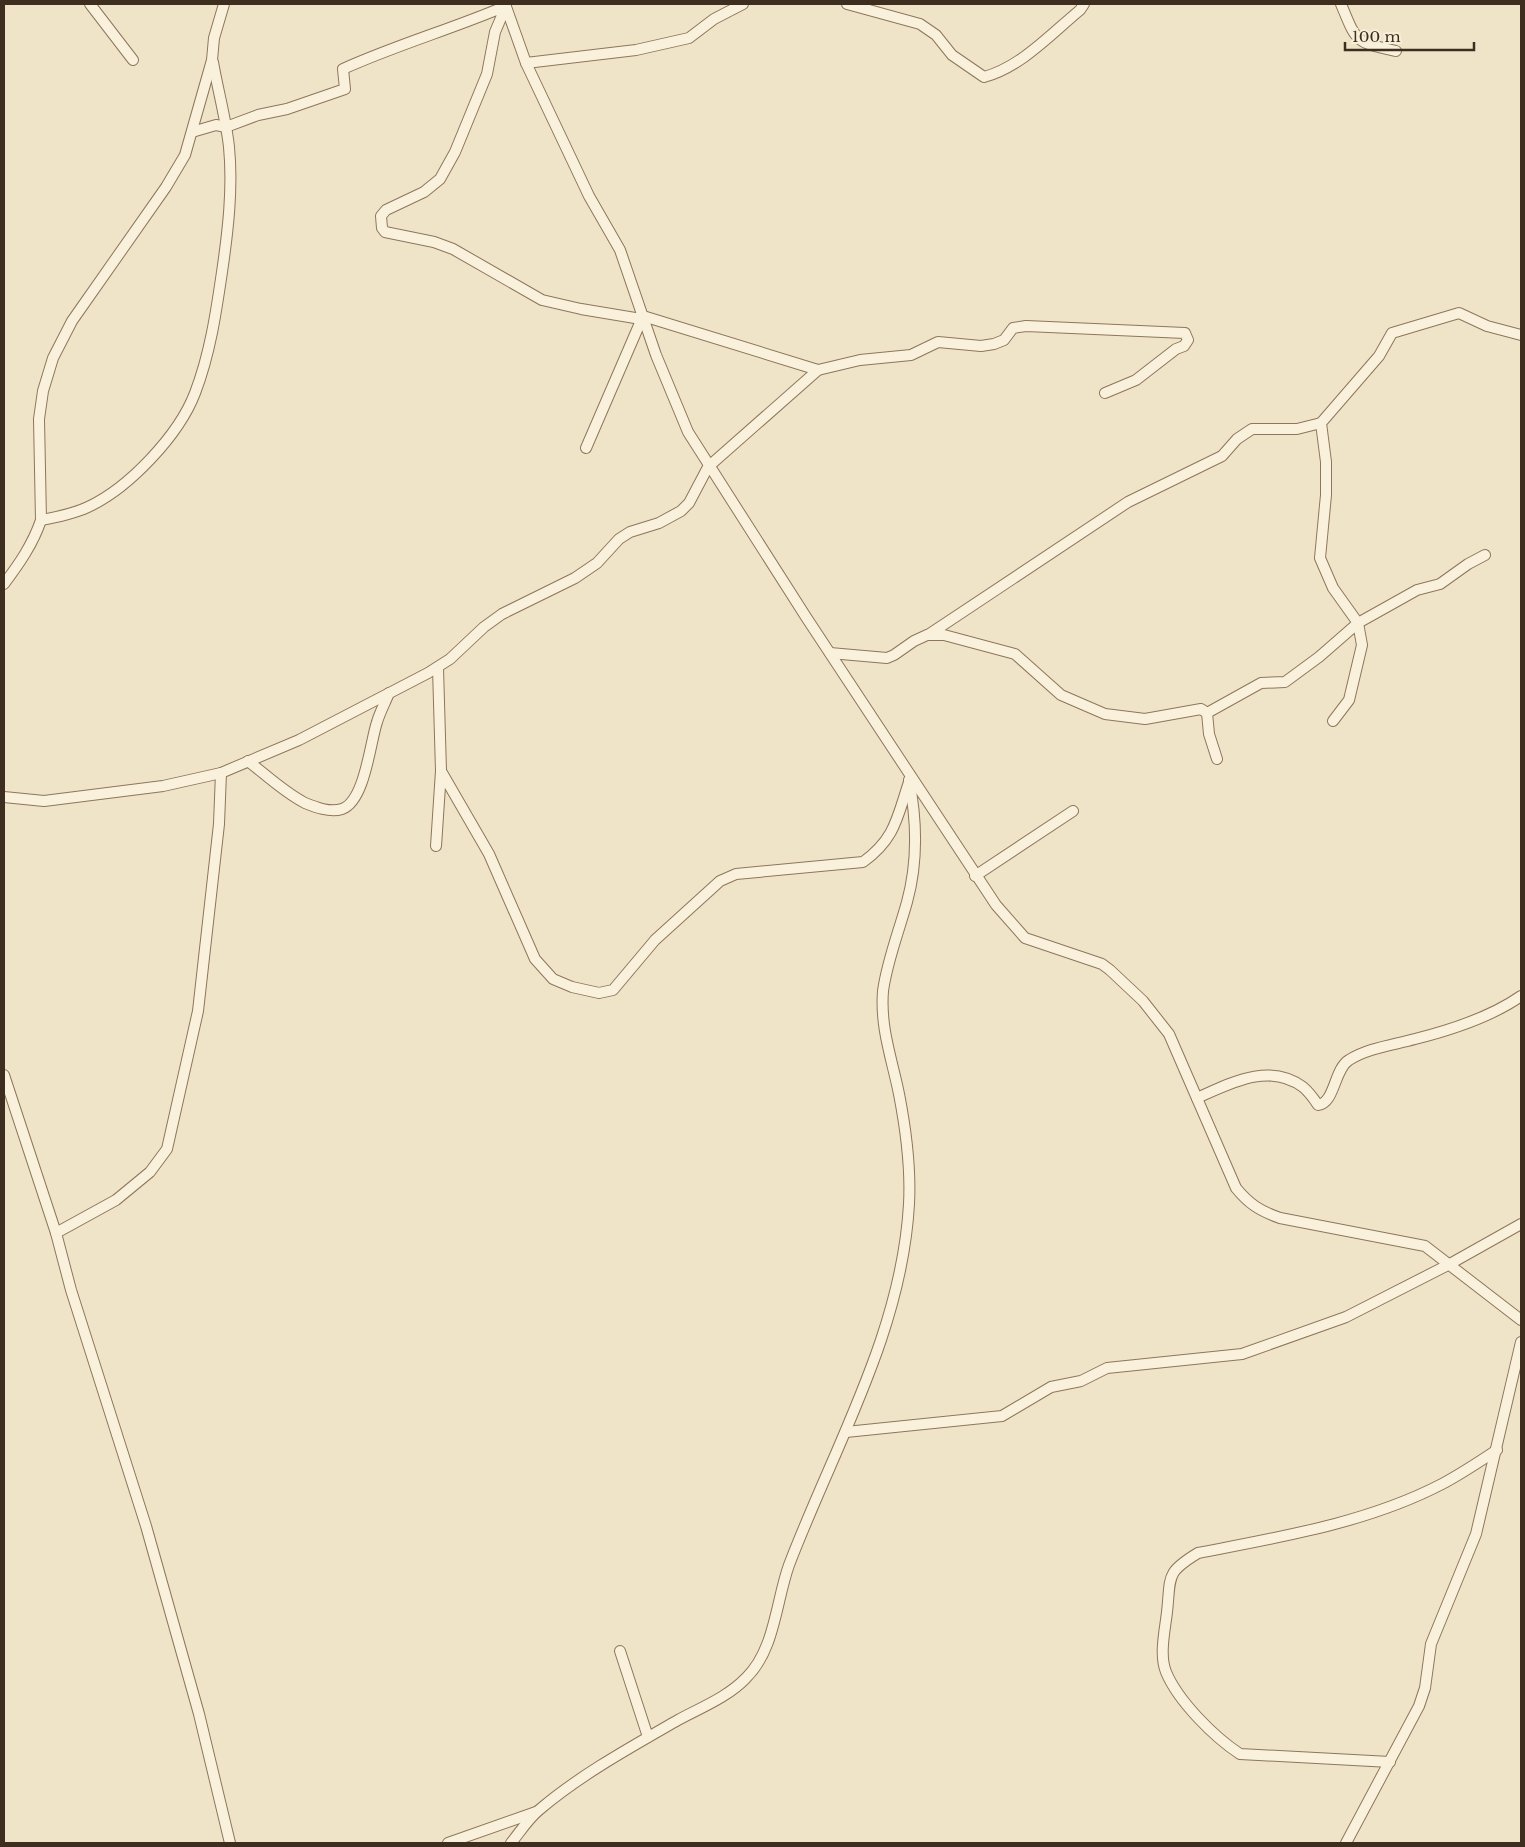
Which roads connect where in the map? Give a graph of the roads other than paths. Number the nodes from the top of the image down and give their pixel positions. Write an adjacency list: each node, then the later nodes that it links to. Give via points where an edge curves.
1 (90, 4): 9 (street)
2 (224, 4): 10 (street, via 214,38)
3 (743, 4): 11 (street, via 714,19 689,38 636,50)
4 (847, 4): 5 (street, via 920,24 936,35 952,55 984,77 997,73 1035,48)
5 (1084, 4)
6 (1341, 4): 8 (street, via 1357,37 1365,44)
7 (505, 5): 11 (street); 12 (street, via 464,24 389,49 343,69 345,89); 14 (street, via 494,32 487,74 455,152 440,179 424,192 386,210 381,216 382,228 385,232 453,249 542,300)
8 (1396, 52)
9 (133, 60)
10 (212, 60): 12 (street); 13 (street)
11 (526, 63): 14 (street, via 589,196 620,250)
12 (226, 127): 13 (street, via 216,124); 21 (street, via 230,203 226,248 207,359 194,395 178,424 124,484 90,506 62,517)
13 (192, 132): 21 (street, via 185,155 166,186 72,321 53,358 39,420)
14 (642, 318): 16 (street); 19 (street); 20 (street, via 671,395)
15 (1521, 335): 18 (street, via 1487,326 1459,312 1392,333 1379,356)
16 (818, 370): 17 (street, via 860,360 911,356 938,342 994,344 1004,340 1013,328 1026,326 1185,333 1188,340 1184,346 1136,380); 20 (street)
17 (1105, 393)
18 (1321, 423): 24 (street, via 1326,495 1320,558 1334,588); 25 (street, via 1297,429 1252,429 1237,439 1222,456 1128,502)
19 (586, 448)
20 (708, 467): 26 (street); 27 (street, via 689,503 681,511 659,523 630,532 597,563 575,578 502,614)
21 (41, 520): 23 (street, via 22,560)
22 (1485, 555): 24 (street, via 1440,584 1417,590)
23 (4, 584)
24 (1358, 623): 29 (street, via 1319,658 1285,682 1261,683); 30 (street, via 1362,645 1358,669 1349,700)
25 (927, 635): 26 (street, via 887,658); 29 (street, via 951,636 1014,654 1061,695 1104,714 1145,719 1193,709)
26 (830, 653): 35 (street)
27 (438, 668): 28 (street); 33 (street)
28 (389, 693): 32 (street, via 299,740); 32 (street, via 377,722 360,786 351,803 343,809 334,811 303,802)
29 (1207, 713): 31 (street, via 1209,734)
30 (1333, 721)
31 (1217, 759)
32 (248, 761): 34 (street)
33 (441, 771): 35 (street, via 489,854 535,959 553,980 598,993 613,990 654,940 720,881 736,874 863,862 878,851 892,834); 38 (street)
34 (221, 773): 36 (street, via 163,786 44,801); 44 (street, via 219,824 198,1011 167,1149 150,1172 116,1200)
35 (909, 777): 39 (street); 48 (street, via 916,818 915,859 884,989 882,1020 908,1149 908,1212 901,1268 882,1334)
36 (4, 797)
37 (1073, 811): 39 (street)
38 (436, 846)
39 (975, 876): 42 (street, via 1021,935 1063,953 1102,964 1142,1001 1169,1034)
40 (1521, 996): 42 (street, via 1498,1011 1347,1061 1324,1104 1318,1105 1304,1088 1279,1075 1260,1075)
41 (4, 1075): 44 (street)
42 (1197, 1098): 45 (street, via 1236,1188 1248,1203 1280,1218 1425,1246)
43 (1521, 1224): 45 (street)
44 (56, 1233): 54 (street, via 148,1535 199,1714)
45 (1448, 1265): 46 (street); 48 (street, via 1346,1317 1242,1354 1107,1368 1082,1381 1050,1387 1002,1416)
46 (1521, 1320)
47 (1521, 1342): 49 (street)
48 (846, 1432): 51 (street, via 788,1567 760,1661 733,1689)
49 (1497, 1450): 52 (street, via 1476,1534 1431,1644 1419,1706); 52 (street, via 1443,1484 1399,1504 1351,1520 1198,1553 1171,1574 1163,1656 1166,1672 1191,1708 1223,1743 1240,1754)
50 (620, 1651): 51 (street)
51 (648, 1738): 53 (street, via 568,1788)
52 (1390, 1762): 57 (street)
53 (537, 1812): 55 (street); 56 (street)
54 (230, 1843)
55 (448, 1843)
56 (511, 1843)
57 (1346, 1843)

